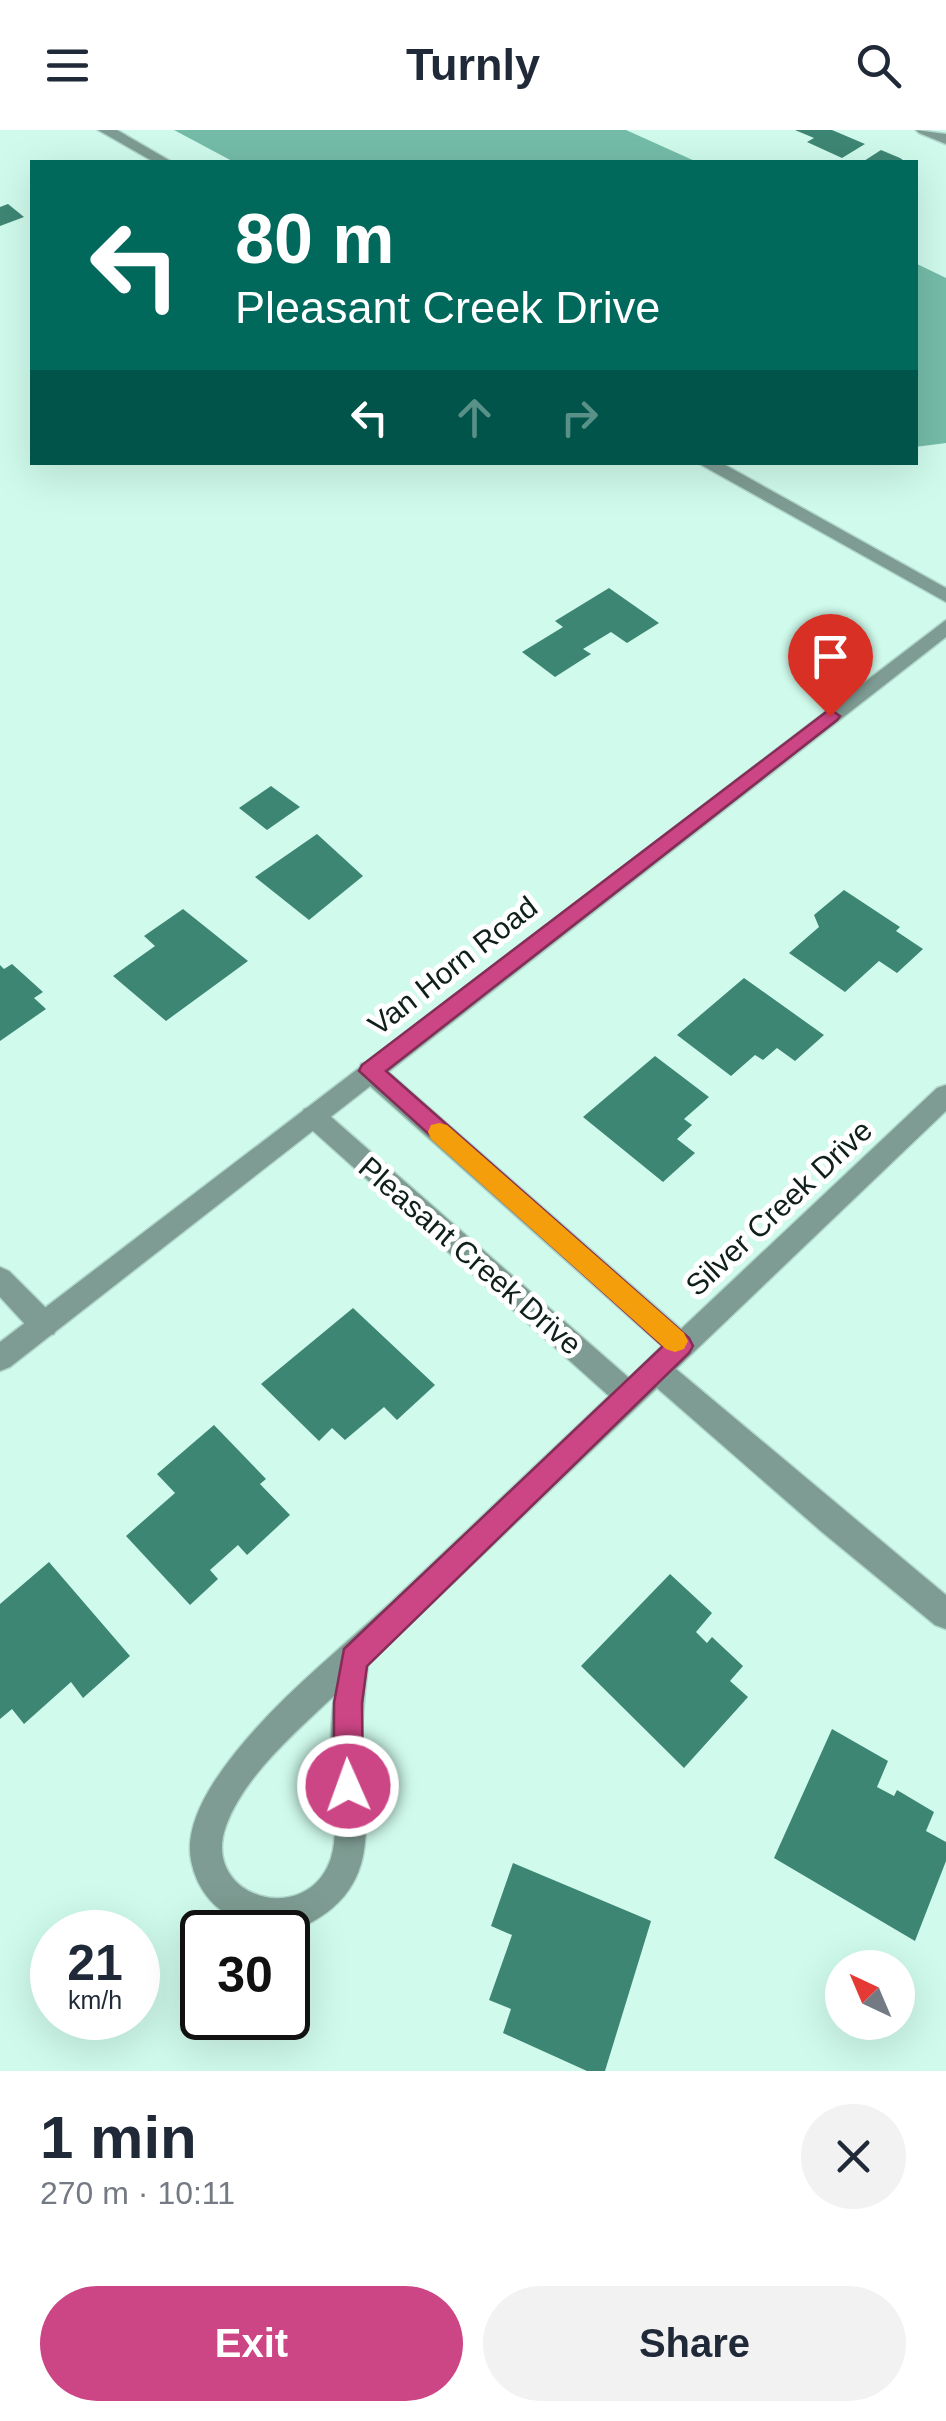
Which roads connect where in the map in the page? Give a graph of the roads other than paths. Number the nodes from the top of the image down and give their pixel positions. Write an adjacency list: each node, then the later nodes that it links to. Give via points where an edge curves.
1 (106, 130): 4 (street)
2 (924, 130): 3 (street)
3 (946, 140)
4 (160, 160)
5 (710, 465): 6 (street)
6 (946, 596)
7 (946, 627): 8 (street, Van Horn Road)
8 (370, 1071): 10 (street, Van Horn Road); 13 (street)
9 (946, 1096): 13 (street, Silver Creek Drive)
10 (313, 1116): 12 (street, Van Horn Road); 16 (street, Pleasant Creek Drive)
11 (0, 1278): 12 (street)
12 (44, 1325): 14 (street, Van Horn Road)
13 (680, 1346): 15 (street, Silver Creek Drive)
14 (0, 1358)
15 (657, 1370): 16 (street, Silver Creek Drive); 17 (street)
16 (628, 1395): 18 (street, Silver Creek Drive)
17 (946, 1614)
18 (354, 1659): 18 (street, Silver Creek Drive, via 237,1776 211,1819 206,1869 239,1906 286,1918 326,1897 346,1868 354,1828 346,1749)

